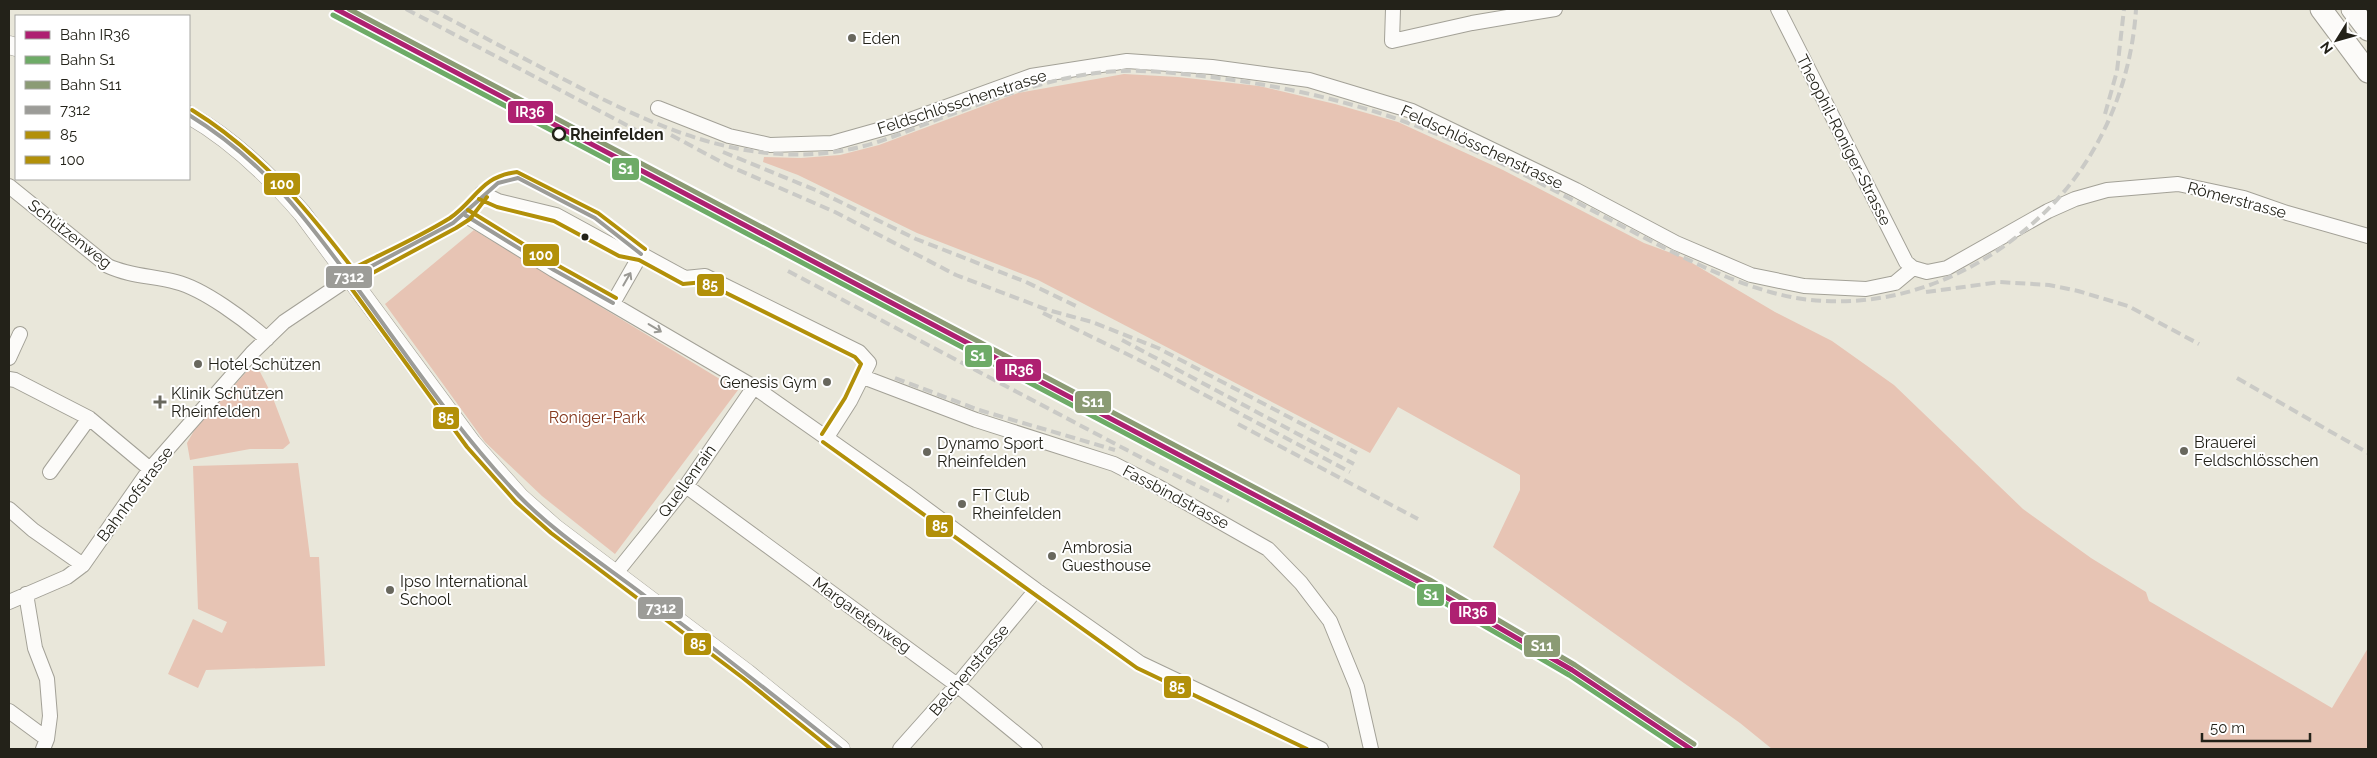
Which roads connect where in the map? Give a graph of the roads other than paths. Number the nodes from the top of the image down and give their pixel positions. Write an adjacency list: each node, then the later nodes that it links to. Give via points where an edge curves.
1 (1393, 9): 2 (street, via 1392,41)
2 (1555, 9)
3 (1778, 9): 14 (street, Theophil-Roniger-Strasse, via 1906,262)
4 (2320, 9): 7 (highway)
5 (2352, 9): 6 (highway)
6 (2368, 30)
7 (2368, 72)
8 (658, 108): 14 (street, Feldschlösschenstrasse, via 729,136 770,145 832,143 896,125 1032,76 1127,61 1212,67 1309,80 1412,111 1576,190 1676,243 1751,275 1804,286 1866,290 1895,283)
9 (190, 116): 15 (main road, via 227,140 282,191)
10 (9, 186): 18 (street, Schützenweg, via 108,266 122,272 185,284 249,322)
11 (465, 215): 13 (street, Bahnhofstrasse, via 482,193 498,201 556,216 622,251); 15 (street, Bahnhofstrasse); 16 (street)
12 (2368, 236): 14 (street, Römerstrasse, via 2287,214 2244,198 2178,184 2092,193 2048,211 1947,268 1927,272)
13 (641, 254): 16 (street, one-way to 13); 20 (street, Bahnhofstrasse, via 685,278 705,276 859,352 869,363)
14 (1913, 268)
15 (350, 276): 18 (street, Bahnhofstrasse, via 298,311); 30 (main road, via 472,443 514,490 555,528)
16 (613, 303): 22 (street, one-way to 22)
17 (20, 334): 19 (street)
18 (268, 338): 25 (street, Bahnhofstrasse)
19 (9, 358)
20 (863, 377): 24 (street); 41 (street, Fassbindstrasse, via 976,420 1114,464 1268,549 1301,583 1330,621 1357,687)
21 (11, 383): 23 (street)
22 (754, 386): 24 (street); 27 (street, Quellenrain)
23 (89, 418): 25 (street); 26 (street)
24 (827, 437): 31 (street)
25 (150, 469): 29 (street, Bahnhofstrasse)
26 (50, 472)
27 (686, 486): 30 (street, Quellenrain); 34 (street, Margaretenweg)
28 (9, 508): 29 (street)
29 (83, 565): 32 (street, Bahnhofstrasse, via 67,577)
30 (616, 573): 37 (main road)
31 (1036, 590): 34 (street, Belchenstrasse); 40 (street, via 1140,663)
32 (26, 594): 33 (street, Bahnhofstrasse); 36 (street, via 35,648 47,678 50,716)
33 (9, 602)
34 (957, 685): 38 (street, Belchenstrasse); 39 (street, Margaretenweg)
35 (9, 711): 36 (street)
36 (45, 744)
37 (841, 749)
38 (900, 749)
39 (1035, 749)
40 (1321, 749)
41 (1371, 749)

